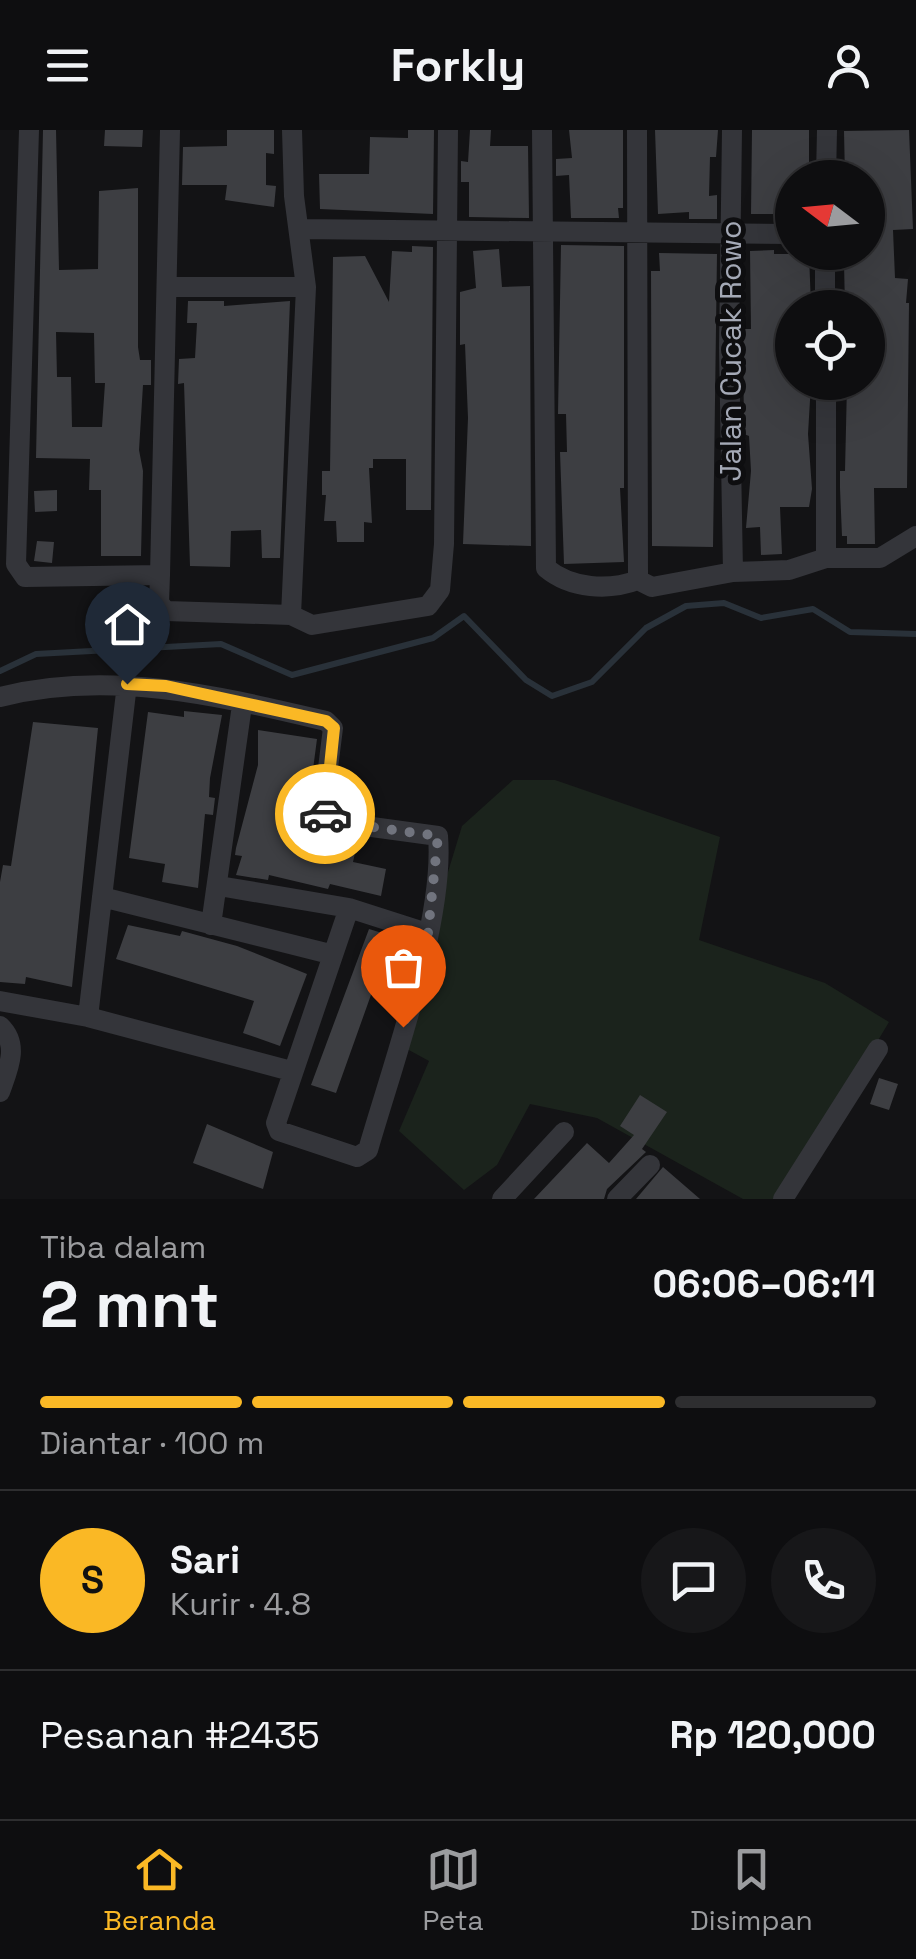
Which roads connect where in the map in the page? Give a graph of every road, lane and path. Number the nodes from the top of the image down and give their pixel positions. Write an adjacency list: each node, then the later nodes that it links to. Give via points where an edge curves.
1 (29, 130): 22 (street, via 18,573)
2 (170, 130): 17 (street)
3 (292, 130): 10 (street)
4 (448, 130): 13 (street)
5 (542, 130): 11 (street)
6 (637, 130): 12 (street)
7 (732, 130): 14 (street, Jalan Cucak Rowo)
8 (827, 130): 9 (street)
9 (826, 160)
10 (299, 229): 13 (street); 16 (street)
11 (542, 232): 12 (street); 13 (street); 23 (street, via 546,568 592,586)
12 (636, 232): 14 (street); 23 (street)
13 (448, 233): 24 (street, via 438,596 428,606 338,623 312,625)
14 (731, 233): 15 (street); 21 (street, Jalan Cucak Rowo)
15 (775, 234)
16 (306, 286): 17 (street); 24 (street)
17 (167, 287): 22 (street)
18 (826, 400): 20 (street)
19 (916, 536): 20 (street, via 880,558)
20 (826, 558): 21 (street, via 789,570)
21 (734, 572): 23 (street, via 659,586)
22 (160, 575): 24 (street, via 159,604 166,611)
23 (638, 580)
24 (292, 615)
25 (127, 684): 26 (street, via 35,688); 27 (street, via 166,686); 30 (street)
26 (1, 697): 28 (street)
27 (242, 705): 29 (street); 33 (street, via 334,728 323,808 328,821 438,836)
28 (0, 720)
29 (219, 886): 31 (street); 32 (street)
30 (102, 897): 32 (street); 36 (street)
31 (348, 908): 33 (street); 34 (street)
32 (212, 924): 34 (street)
33 (428, 933): 39 (street, via 365,1155 277,1130)
34 (330, 954): 39 (street)
35 (0, 1001): 36 (street)
36 (88, 1017): 39 (street)
37 (0, 1026): 40 (street, via 12,1054)
38 (878, 1049): 45 (street)
39 (291, 1071)
40 (0, 1092)
41 (564, 1132): 43 (street)
42 (650, 1165): 44 (street)
43 (502, 1199)
44 (617, 1199)
45 (783, 1199)

